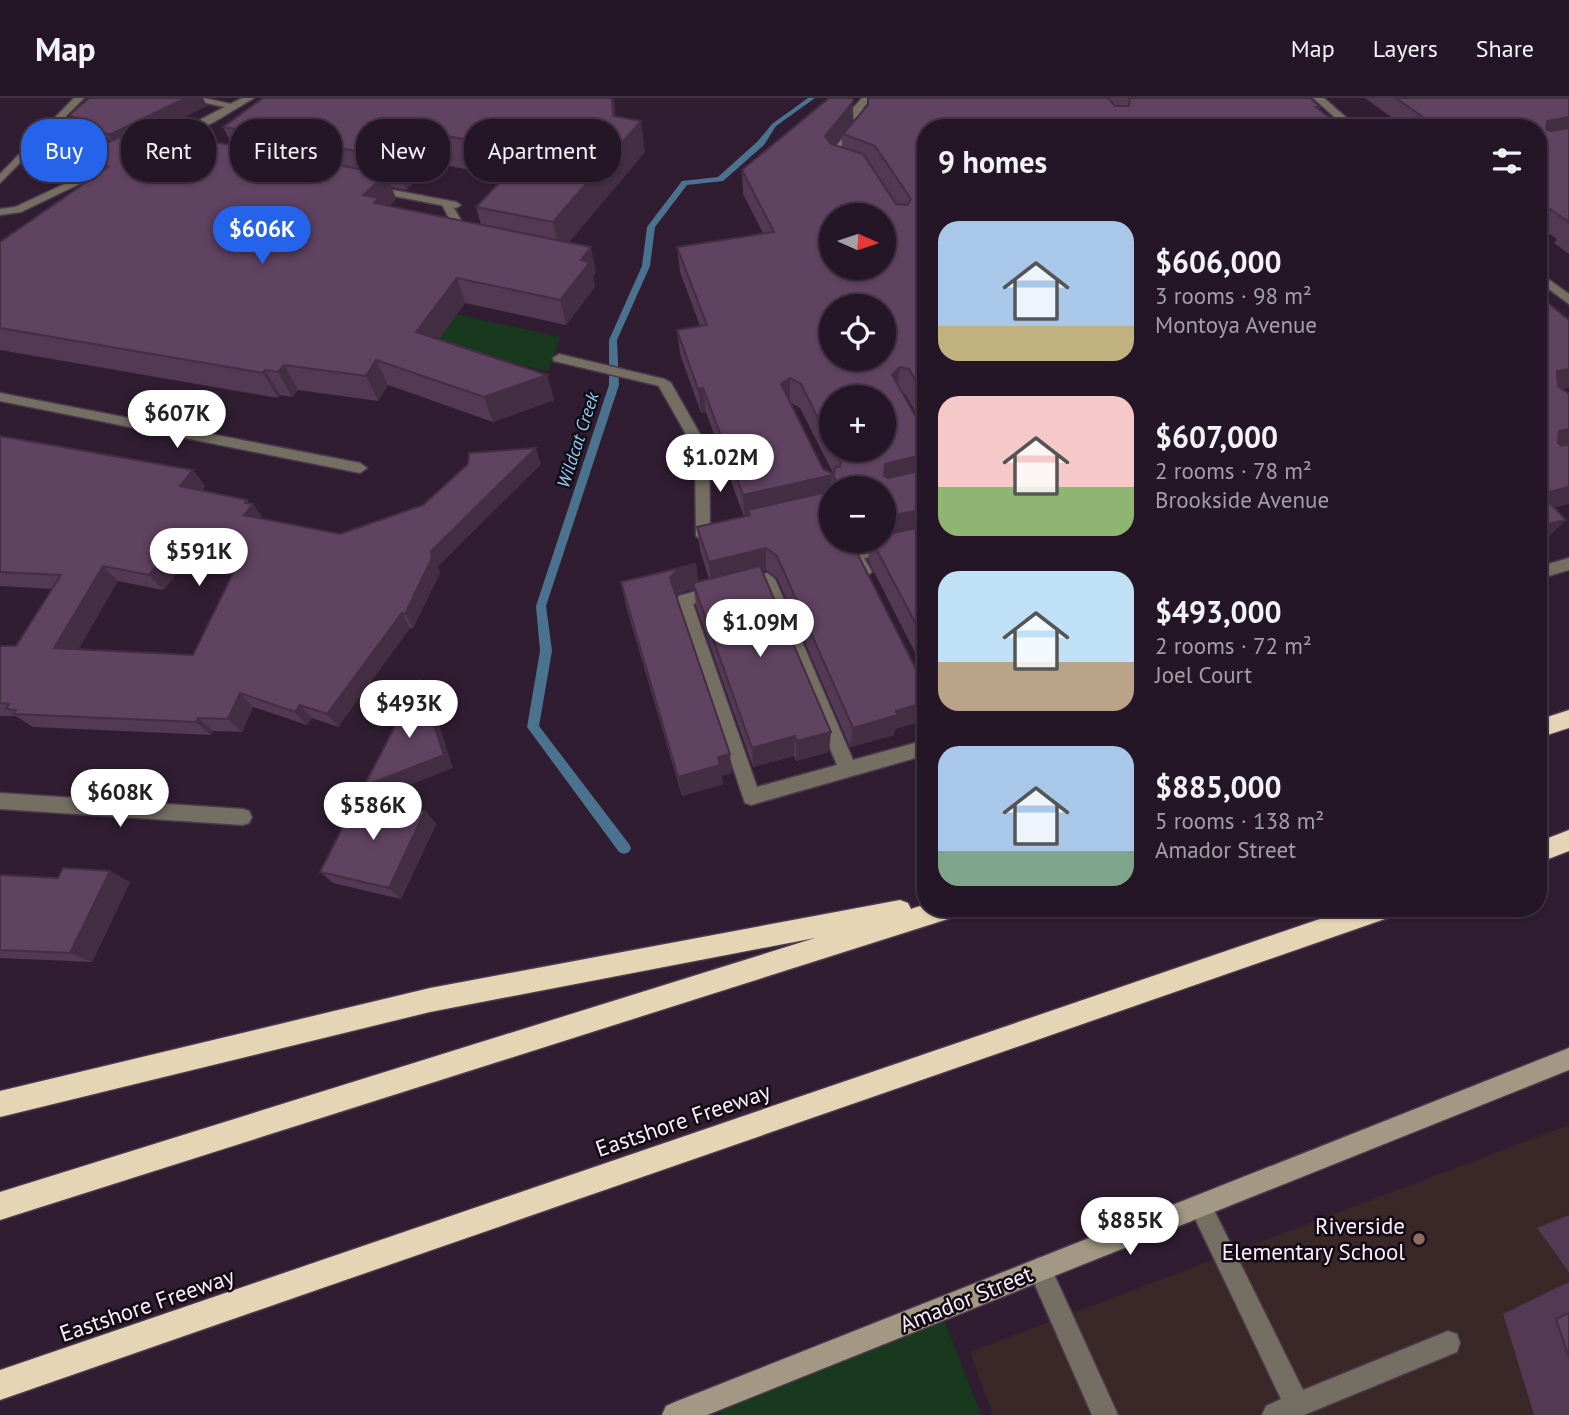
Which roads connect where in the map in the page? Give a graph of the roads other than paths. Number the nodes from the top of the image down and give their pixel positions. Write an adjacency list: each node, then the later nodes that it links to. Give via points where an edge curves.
1 (79, 98): 11 (street)
2 (186, 98): 6 (street)
3 (249, 98): 6 (street)
4 (867, 98): 10 (street, via 858,108 859,128 831,159)
5 (1318, 98): 8 (street)
6 (236, 106): 7 (street)
7 (210, 119)
8 (1342, 119)
9 (121, 162): 13 (street, via 17,211)
10 (848, 168)
11 (0, 180)
12 (364, 187): 14 (street, via 451,204 463,239)
13 (0, 212)
14 (476, 242)
15 (1547, 282): 16 (street)
16 (1569, 300)
17 (559, 358): 20 (street, via 664,383 702,450 703,536)
18 (0, 397): 19 (street)
19 (360, 468)
20 (729, 530)
21 (917, 541): 24 (street, via 855,554)
22 (1569, 564): 23 (street)
23 (1547, 570)
24 (873, 590)
25 (1569, 719): 26 (highway)
26 (1547, 726)
27 (917, 750): 28 (street)
28 (848, 769): 28 (street, via 751,797 684,600 767,579)
29 (0, 802): 30 (street)
30 (243, 817)
31 (1569, 840): 32 (highway)
32 (1547, 849)
33 (917, 908): 37 (highway, via 430,1000)
34 (919, 917): 38 (highway)
35 (1359, 917): 42 (highway, Eastshore Freeway)
36 (1569, 1059): 39 (street, Amador Street)
37 (0, 1104)
38 (0, 1206)
39 (1200, 1206): 40 (street, Amador Street); 43 (street)
40 (1040, 1269): 44 (street, Amador Street); 45 (street)
41 (1448, 1343): 43 (street)
42 (0, 1385)
43 (1286, 1410)
44 (676, 1415)
45 (1105, 1415)

